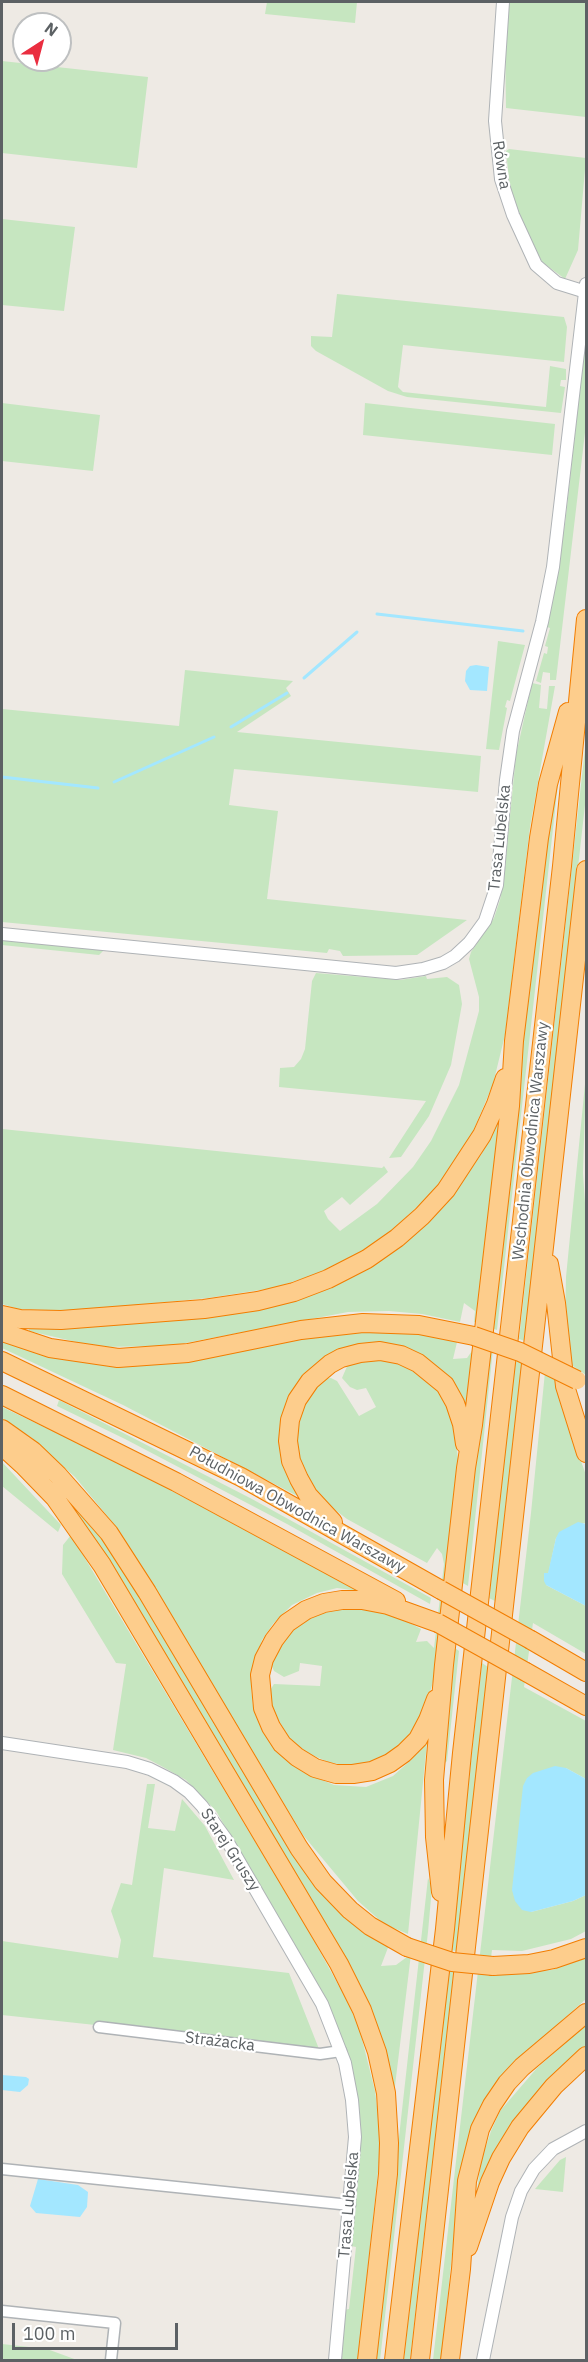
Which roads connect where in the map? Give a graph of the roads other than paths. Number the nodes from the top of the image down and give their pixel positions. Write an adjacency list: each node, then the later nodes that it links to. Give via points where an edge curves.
1 (503, 2): 2 (street, Równa, via 495,121 503,187 536,265 557,283)
2 (586, 288): 7 (street, Trasa Lubelska, via 553,567 513,731 497,885 485,921 469,943 443,963 396,973)
3 (586, 619): 4 (highway, Wschodnia Obwodnica Warszawy)
4 (582, 664): 9 (highway, via 548,784); 26 (highway, Wschodnia Obwodnica Warszawy)
5 (586, 870): 6 (highway)
6 (580, 920): 8 (highway); 10 (highway)
7 (2, 934)
8 (586, 941)
9 (514, 1041): 11 (highway, via 496,1104 482,1135 446,1190 397,1238 328,1280 258,1301 204,1309 97,1318); 19 (highway)
10 (544, 1241): 18 (highway, via 565,1386); 41 (highway)
11 (2, 1316)
12 (2, 1332): 14 (highway, bridge, via 50,1348 118,1358 188,1353 301,1330 363,1323 419,1325 474,1336 520,1352)
13 (2, 1361): 20 (highway, Południowa Obwodnica Warszawy, via 241,1477)
14 (582, 1384)
15 (2, 1395): 21 (highway, Południowa Obwodnica Warszawy, via 176,1482)
16 (2, 1429): 27 (highway, bridge, via 58,1475 109,1533 299,1848 323,1882 350,1910 407,1947 452,1962 529,1964)
17 (2, 1446): 39 (highway, via 55,1498 102,1565 339,1964 362,2010 386,2093 389,2143)
18 (586, 1452)
19 (466, 1468): 20 (highway, via 462,1424 455,1403 445,1385 430,1371 401,1355 380,1351 360,1353 330,1364 310,1381 297,1400 288,1441 291,1461 308,1495); 22 (highway)
20 (354, 1542): 23 (highway, Południowa Obwodnica Warszawy, bridge)
21 (438, 1623): 22 (highway, via 362,1600 324,1603 306,1610 287,1623 264,1659 260,1676 263,1708 270,1728 282,1744 315,1768 336,1774 372,1771 397,1758 418,1739 428,1720); 24 (highway, Południowa Obwodnica Warszawy, bridge)
22 (444, 1665): 26 (highway, via 435,1837)
23 (586, 1672)
24 (586, 1706)
25 (2, 1743): 30 (street, Starej Gruszy, via 128,1762 150,1769 189,1792 226,1839 322,2004)
26 (446, 1929): 40 (highway)
27 (586, 1948)
28 (586, 2013): 35 (highway, via 507,2083 483,2123 467,2181)
29 (99, 2027): 30 (street, Strażacka, via 320,2054)
30 (341, 2051): 34 (street, Trasa Lubelska, via 354,2118)
31 (586, 2056): 35 (highway, via 537,2105 501,2158)
32 (586, 2131): 43 (street, via 553,2149 521,2191 512,2217)
33 (2, 2169): 34 (street)
34 (350, 2205): 38 (street, Trasa Lubelska)
35 (461, 2269): 42 (highway)
36 (2, 2311): 37 (street, via 115,2323)
37 (111, 2361)
38 (335, 2361)
39 (367, 2361)
40 (394, 2361)
41 (420, 2361)
42 (450, 2361)
43 (483, 2361)

